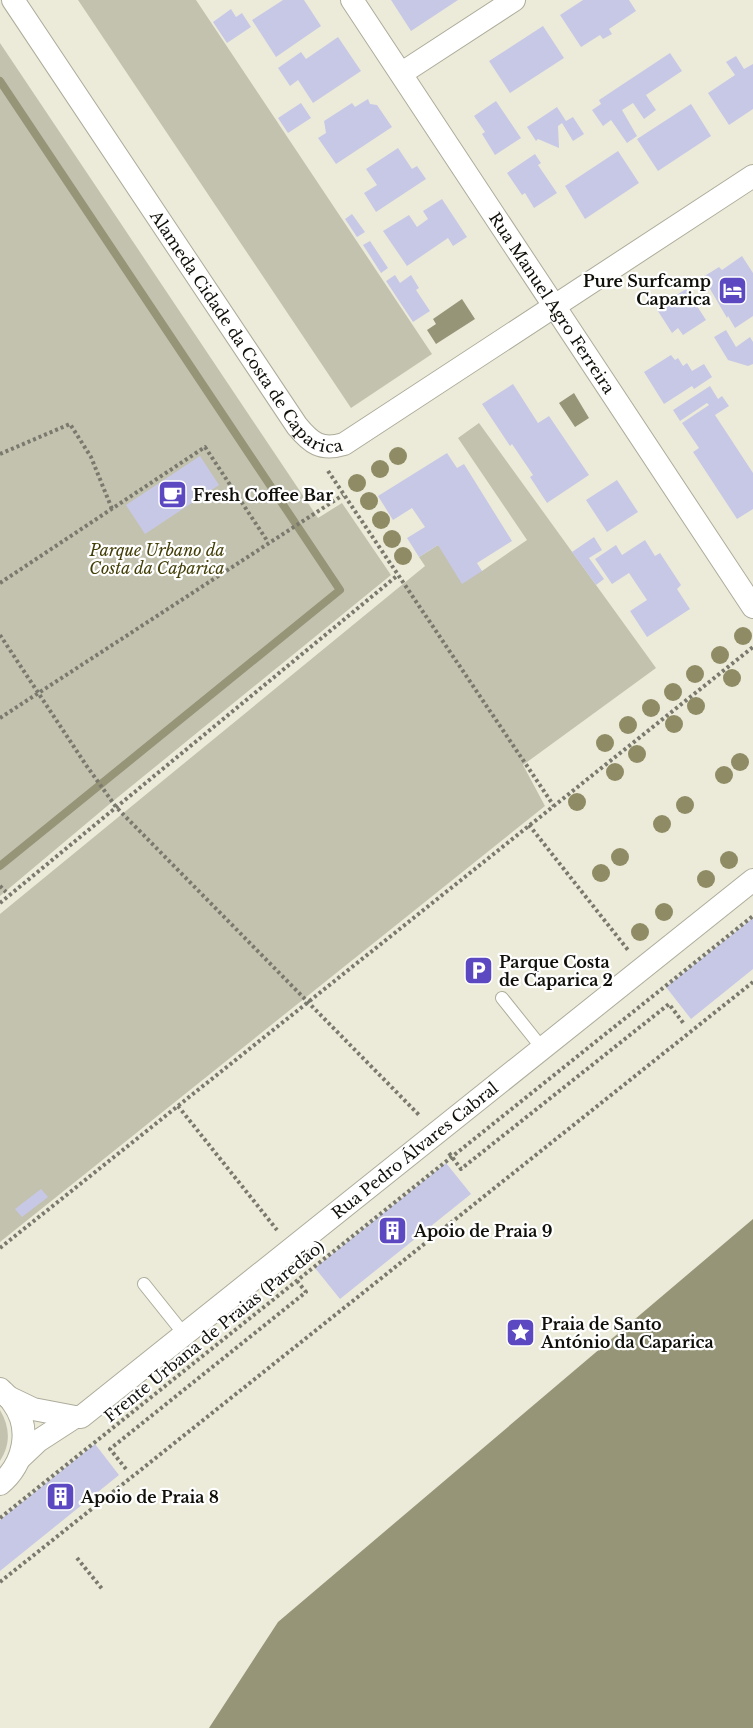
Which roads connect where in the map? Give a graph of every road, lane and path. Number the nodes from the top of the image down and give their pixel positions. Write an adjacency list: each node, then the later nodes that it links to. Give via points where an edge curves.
1 (13, 0): 7 (street, Alameda Cidade da Costa de Caparica)
2 (352, 0): 4 (street, Rua Manuel Agro Ferreira)
3 (514, 0): 4 (street)
4 (402, 73): 6 (street, Rua Manuel Agro Ferreira)
5 (753, 176): 6 (street, Alameda Cidade da Costa de Caparica)
6 (555, 305): 7 (street, Alameda Cidade da Costa de Caparica, via 344,444 322,446); 14 (street, Rua Manuel Agro Ferreira)
7 (309, 440): 9 (path)
8 (0, 454): 10 (path, via 70,424 92,458)
9 (343, 495): 11 (path); 12 (path)
10 (111, 509): 11 (path, via 205,447); 13 (path)
11 (268, 542): 17 (path)
12 (398, 575): 19 (path); 20 (path)
13 (0, 583)
14 (753, 607)
15 (0, 635): 17 (path)
16 (753, 647): 19 (path)
17 (38, 692): 18 (path); 20 (path)
18 (0, 718)
19 (554, 806): 21 (path)
20 (116, 807): 25 (path); 31 (path)
21 (530, 825): 27 (path); 31 (path)
22 (753, 880): 27 (street, Rua Pedro Álvares Cabral)
23 (0, 885): 24 (path)
24 (6, 892)
25 (0, 903)
26 (753, 916): 29 (path, Frente Urbana de Praias (Paredão))
27 (642, 968): 29 (path); 33 (street, Rua Pedro Álvares Cabral)
28 (753, 982): 50 (path)
29 (660, 991): 36 (path, Frente Urbana de Praias (Paredão))
30 (502, 998): 33 (lane)
31 (308, 1002): 34 (path); 35 (path)
32 (684, 1024): 36 (path, via 669,1004 461,1169)
33 (542, 1048): 35 (street, Rua Pedro Álvares Cabral)
34 (178, 1106): 37 (path); 38 (path)
35 (435, 1134): 36 (path); 38 (street, Rua Pedro Álvares Cabral)
36 (452, 1157): 39 (path, Frente Urbana de Praias (Paredão))
37 (0, 1248)
38 (291, 1248): 39 (path); 42 (street, Rua Pedro Álvares Cabral)
39 (308, 1272): 40 (path, Frente Urbana de Praias (Paredão))
40 (297, 1281): 46 (path, via 306,1292 110,1449); 48 (path, Frente Urbana de Praias (Paredão))
41 (144, 1284): 42 (lane)
42 (184, 1334): 44 (street, Rua Pedro Álvares Cabral, via 81,1417)
43 (4, 1393): 44 (street, via 33,1409); 45 (street, via 14,1403 22,1421)
44 (75, 1417): 45 (street, Rua Pedro Álvares Cabral, via 38,1440)
45 (20, 1458): 47 (street, Rua Pedro Álvares Cabral)
46 (126, 1469)
47 (0, 1484)
48 (0, 1518)
49 (77, 1558): 51 (path)
50 (0, 1582)
51 (103, 1590)

